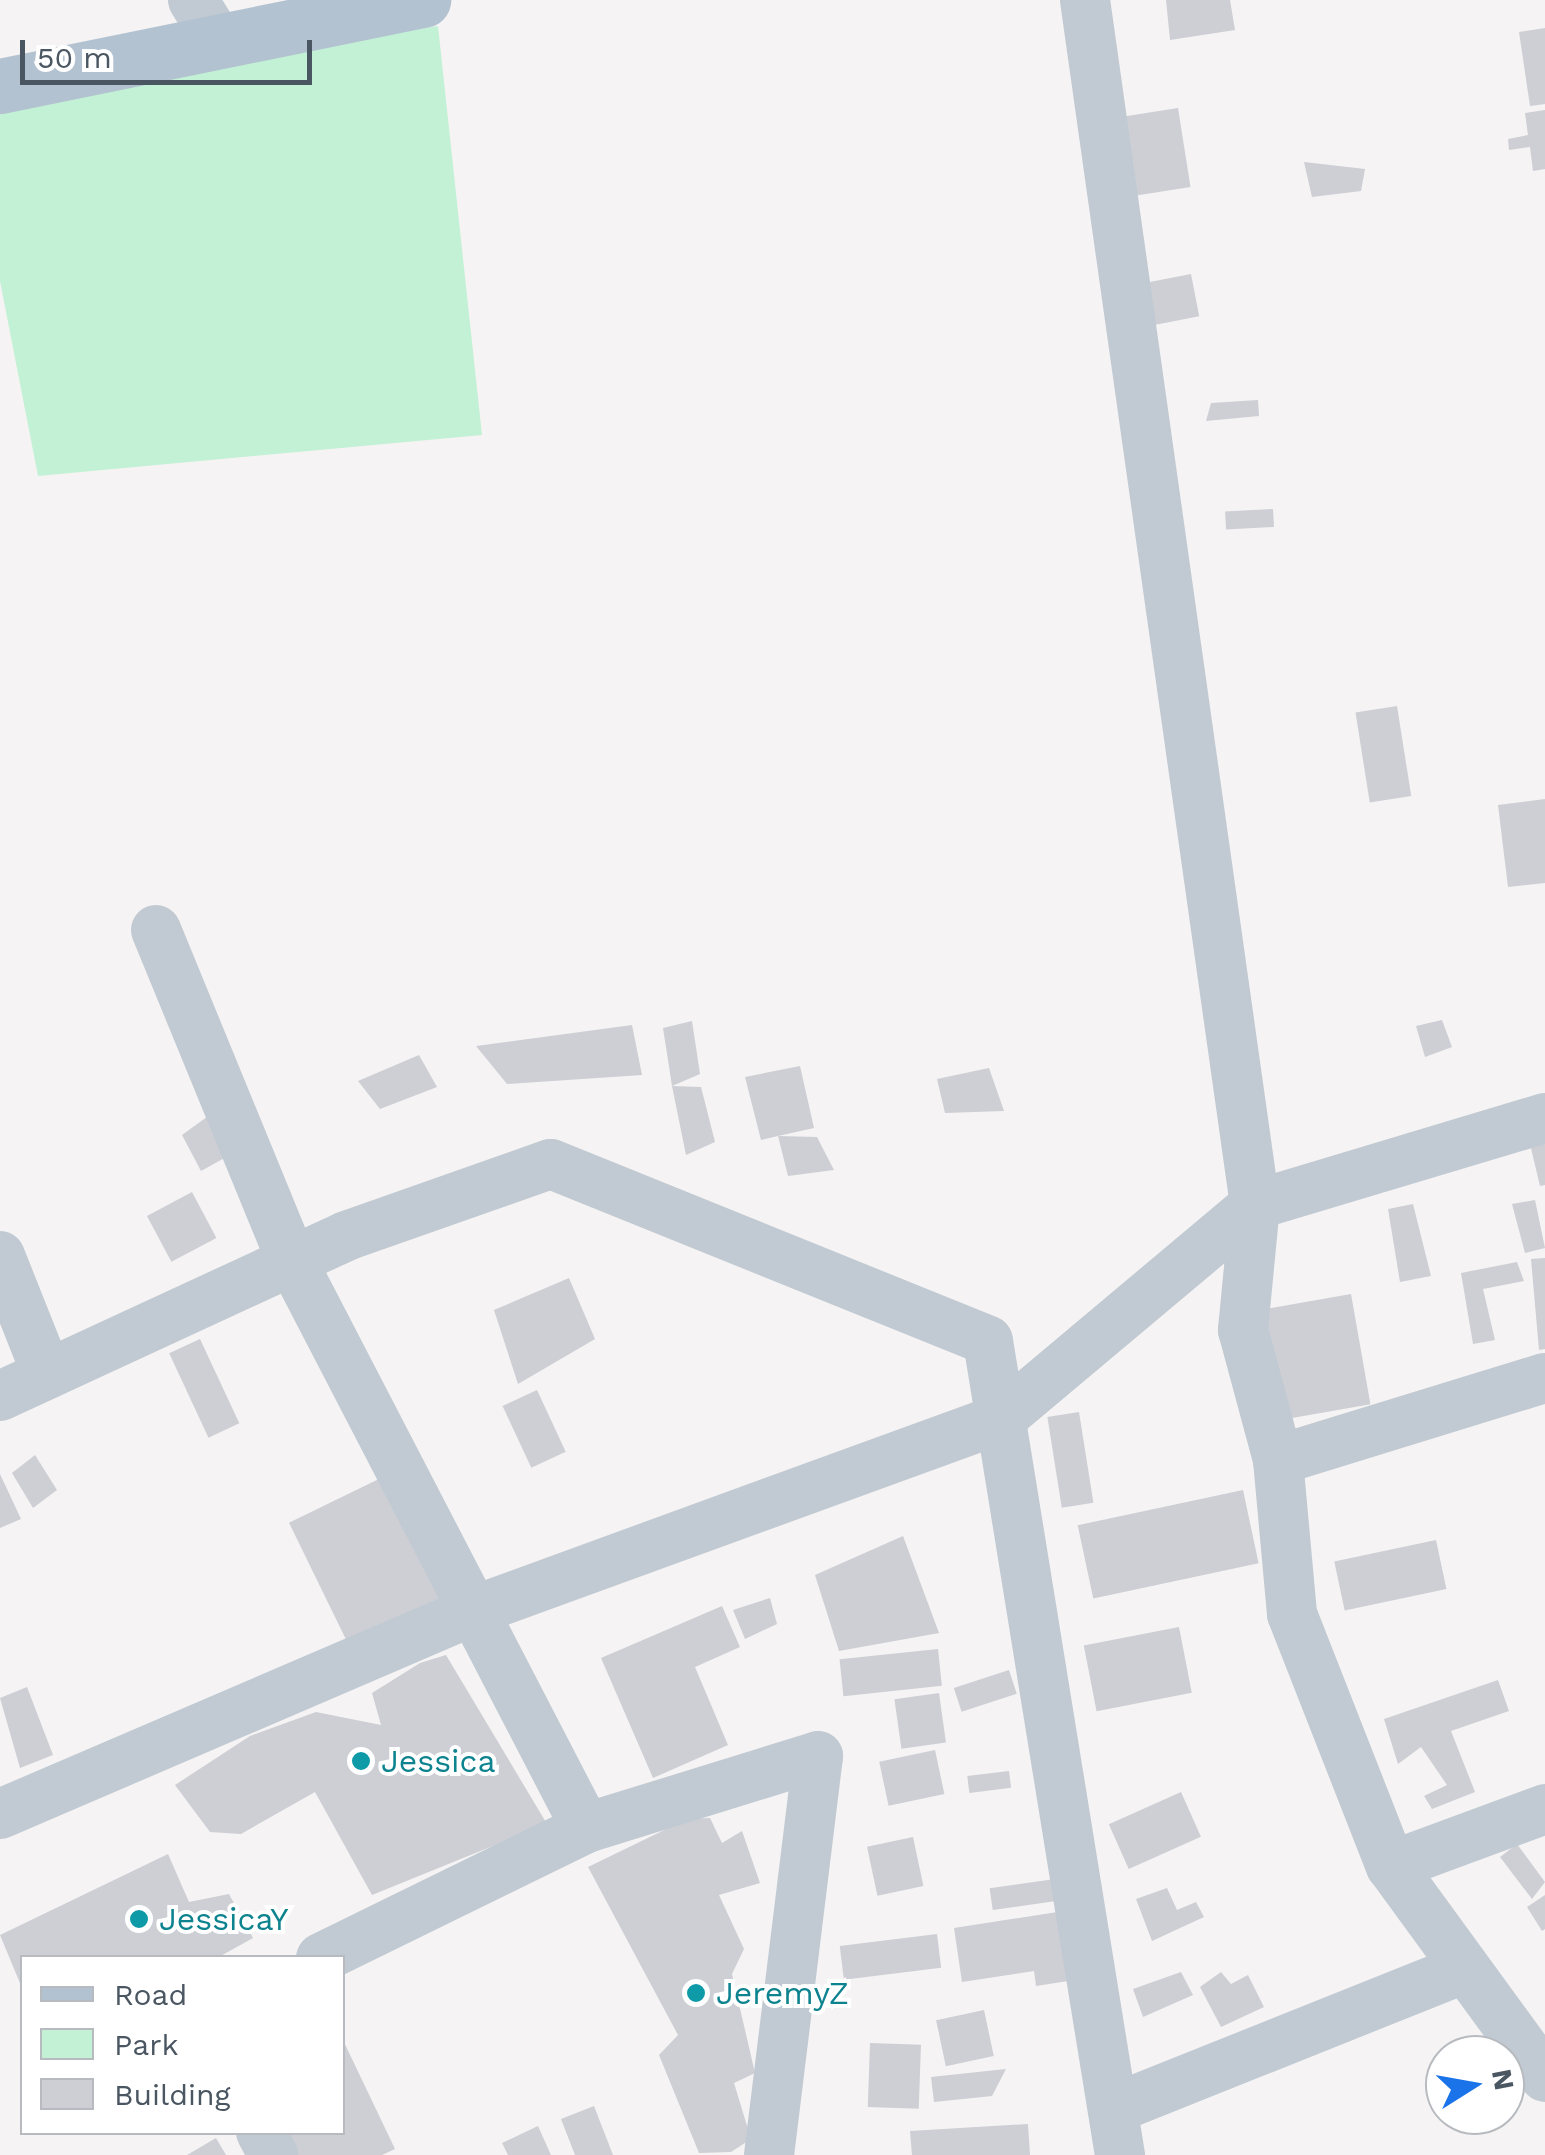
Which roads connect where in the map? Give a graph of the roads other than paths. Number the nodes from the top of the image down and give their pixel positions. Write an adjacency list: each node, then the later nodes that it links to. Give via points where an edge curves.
1 (423, 0): 3 (main road)
2 (1085, 0): 7 (street)
3 (206, 21): 4 (main road)
4 (0, 86)
5 (156, 930): 9 (street)
6 (1545, 1118): 7 (street)
7 (1256, 1205): 13 (street); 14 (street, via 1244,1330)
8 (0, 1256): 10 (street)
9 (292, 1261): 10 (street); 13 (street, via 551,1164 988,1340); 15 (street)
10 (47, 1374): 12 (street)
11 (1545, 1378): 14 (street)
12 (0, 1396)
13 (1000, 1420): 15 (street); 23 (street)
14 (1278, 1460): 19 (street, via 1292,1614)
15 (473, 1611): 17 (street); 18 (street)
16 (1545, 1810): 19 (street)
17 (0, 1814)
18 (586, 1828): 20 (street); 24 (street, via 818,1756)
19 (1390, 1866): 21 (street)
20 (327, 1955)
21 (1464, 1969): 22 (street); 23 (street)
22 (1545, 2077)
23 (1116, 2132)
24 (769, 2155)

